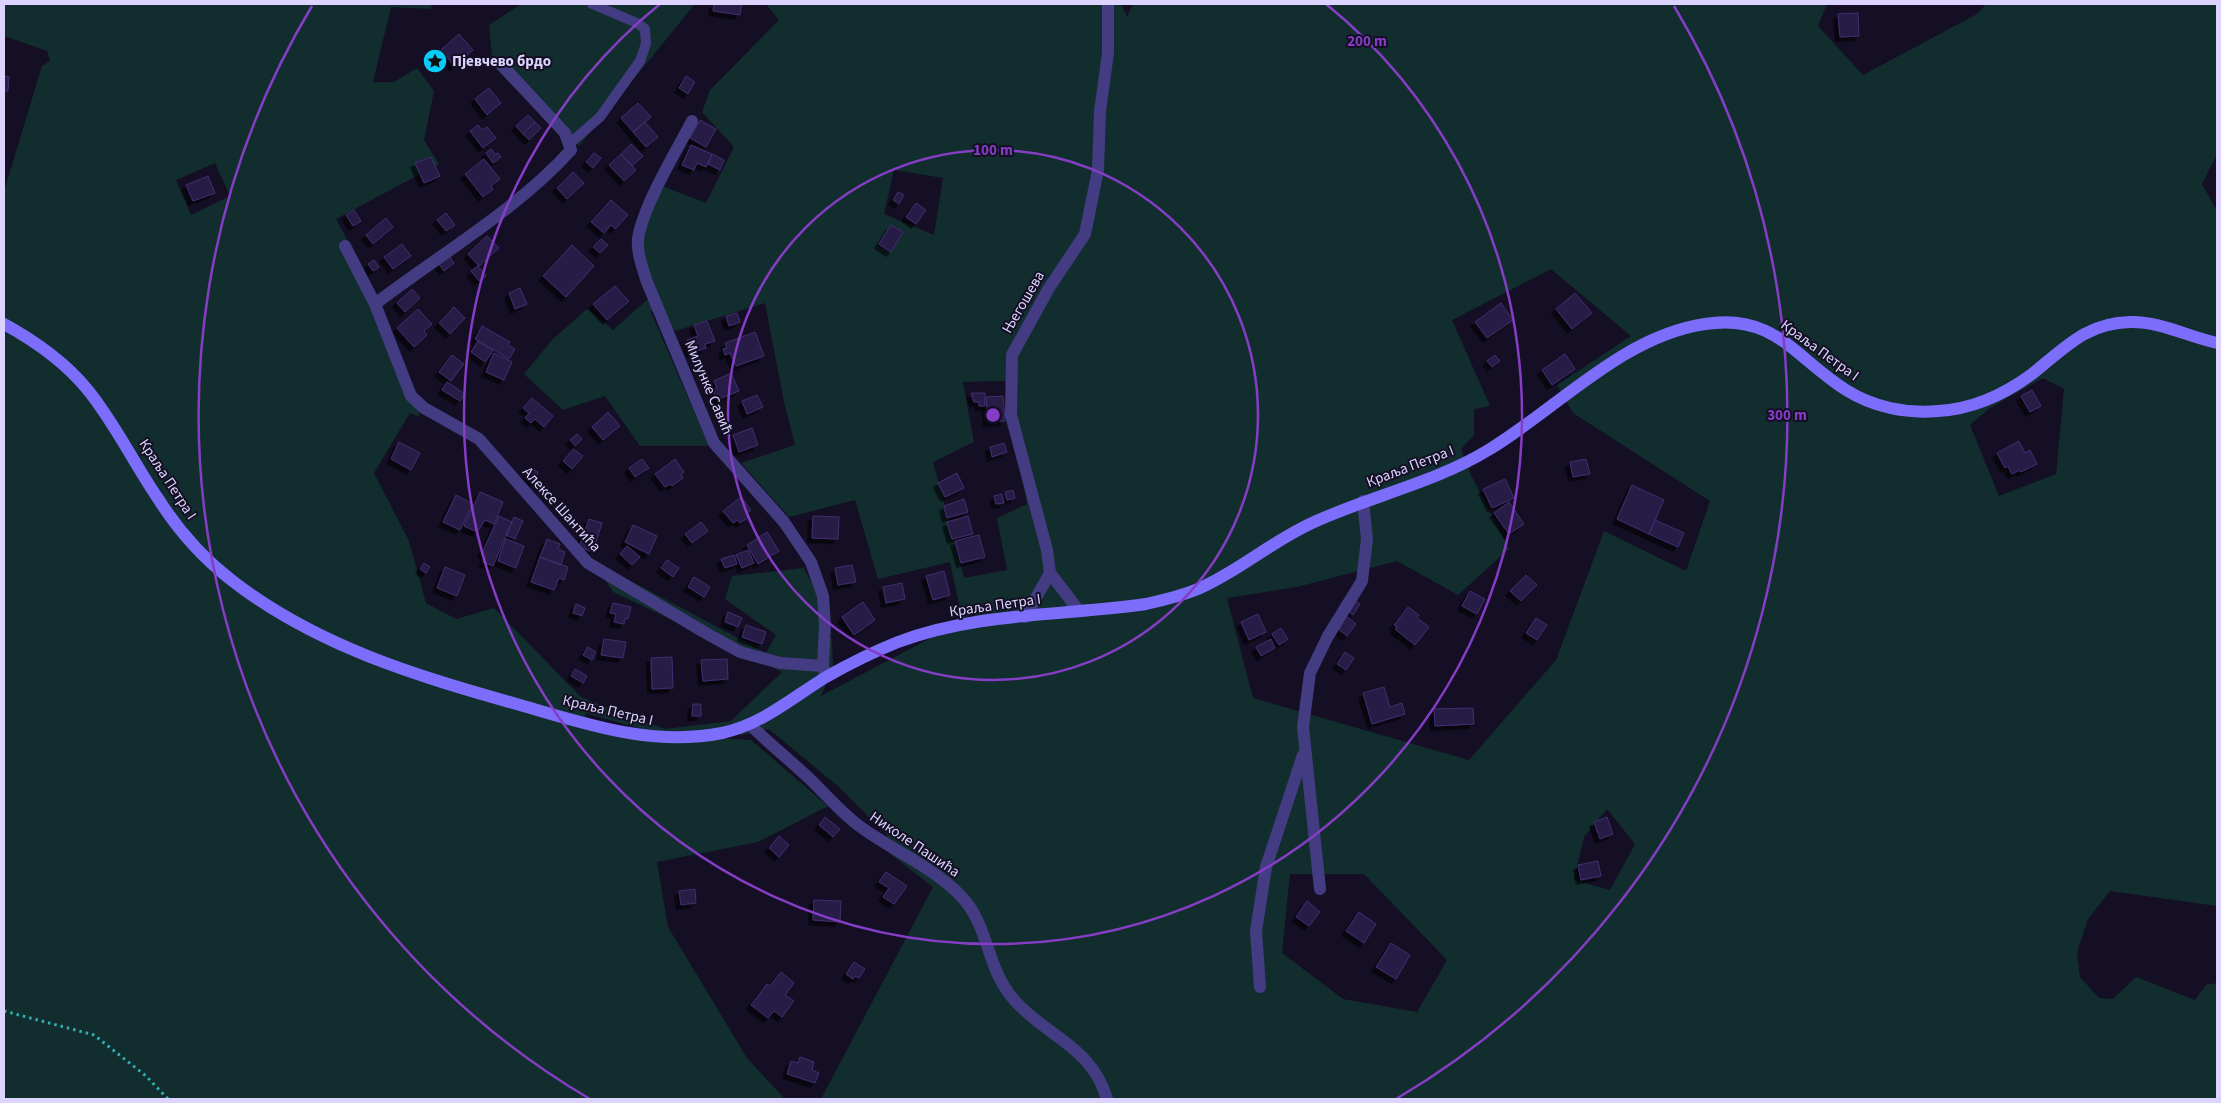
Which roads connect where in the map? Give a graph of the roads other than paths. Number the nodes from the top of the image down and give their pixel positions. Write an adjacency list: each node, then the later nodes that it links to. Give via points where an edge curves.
1 (592, 4): 5 (lane, via 637,22 645,29 646,44 640,61 600,117)
2 (1108, 4): 11 (street, Његошева, via 1108,53 1100,111 1098,170 1085,234 1049,288 1012,355 1011,415)
3 (499, 62): 5 (street, via 565,133)
4 (692, 121): 14 (street, Милунке Савић, via 638,234 639,259 714,443 784,522 811,562 822,596)
5 (569, 144): 7 (street, via 571,150 558,164 501,212)
6 (345, 246): 7 (street, Алексе Шантића)
7 (375, 304): 14 (street, Алексе Шантића, via 411,396 424,408 479,439 588,563 740,652)
8 (4, 324): 15 (street, Краља Петра I, via 57,358 87,389 158,500 208,559 252,595 304,628 374,660 444,684 625,733 684,738 725,733)
9 (2217, 343): 10 (street, Краља Петра I, via 2156,326 2116,323 2077,336 2020,382 1990,398 1957,408 1917,412 1880,406 1846,390 1784,340 1755,326 1728,321 1701,324 1672,331 1629,352 1485,452)
10 (1363, 502): 12 (street, Краља Петра I, via 1312,522 1200,588 1146,604); 16 (street, Краља Петра I, via 1367,539 1362,581 1328,636 1310,673 1303,727)
11 (1050, 573): 12 (street, Његошева); 13 (street)
12 (1079, 611): 13 (street, Краља Петра I)
13 (1025, 616): 14 (street, Краља Петра I, via 939,629)
14 (824, 672): 15 (street, Краља Петра I)
15 (750, 725): 19 (street, Николе Пашића, via 857,825 936,875 961,896 980,924 992,966 1002,984 1036,1020 1079,1052 1100,1082)
16 (1305, 750): 17 (street, Краља Петра I); 18 (street, Краља Петра I, via 1266,867 1256,932)
17 (1320, 889)
18 (1260, 987)
19 (1107, 1099)

